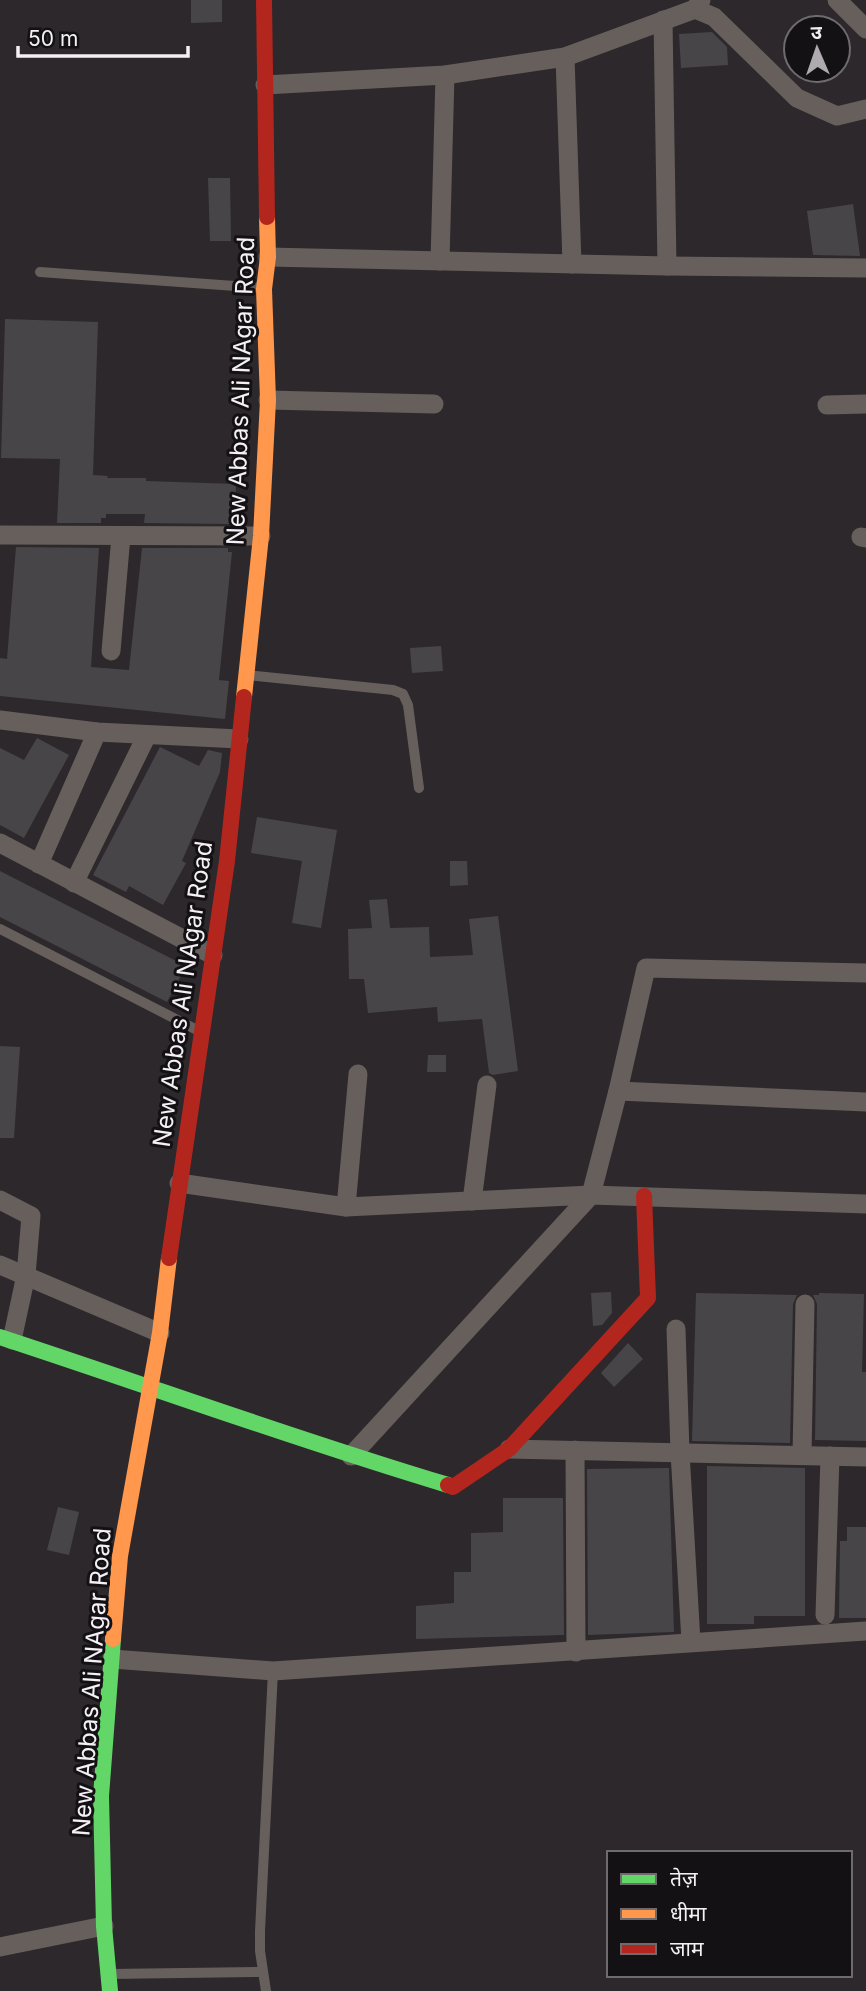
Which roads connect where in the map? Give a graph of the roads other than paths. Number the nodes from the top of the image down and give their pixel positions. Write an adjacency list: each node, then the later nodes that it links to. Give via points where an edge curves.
1 (264, 0): 8 (street, New Abbas Ali NAgar Road)
2 (837, 0): 5 (street)
3 (698, 4): 4 (street); 9 (street, via 797,97 837,116)
4 (663, 20): 6 (street); 13 (street)
5 (866, 29)
6 (565, 57): 7 (street); 12 (street)
7 (445, 75): 8 (street); 11 (street)
8 (265, 85): 10 (street, New Abbas Ali NAgar Road)
9 (866, 109)
10 (268, 257): 11 (street); 16 (street, New Abbas Ali NAgar Road)
11 (440, 261): 12 (street)
12 (572, 264): 13 (street)
13 (667, 266): 14 (street)
14 (866, 268)
15 (40, 272): 16 (lane)
16 (264, 289): 17 (street, New Abbas Ali NAgar Road)
17 (268, 400): 18 (street); 23 (street, New Abbas Ali NAgar Road)
18 (434, 404)
19 (866, 404): 20 (street)
20 (827, 405)
21 (0, 535): 22 (street)
22 (121, 536): 23 (street); 24 (street)
23 (261, 536): 25 (street, New Abbas Ali NAgar Road)
24 (111, 651)
25 (246, 675): 29 (street, New Abbas Ali NAgar Road); 30 (lane, via 403,694)
26 (0, 720): 27 (street)
27 (97, 732): 28 (street); 32 (street)
28 (147, 735): 29 (street); 33 (street)
29 (239, 739): 35 (street, New Abbas Ali NAgar Road)
30 (419, 788)
31 (0, 843): 32 (street)
32 (39, 864): 33 (street)
33 (74, 883): 35 (street)
34 (0, 929): 37 (lane)
35 (213, 955): 37 (street, New Abbas Ali NAgar Road)
36 (866, 973): 40 (street, via 646,968)
37 (203, 1033): 42 (street, New Abbas Ali NAgar Road)
38 (358, 1074): 49 (street)
39 (487, 1085): 47 (street)
40 (618, 1091): 41 (street); 44 (street)
41 (866, 1101)
42 (179, 1183): 49 (street); 54 (street, New Abbas Ali NAgar Road)
43 (866, 1192): 48 (street)
44 (591, 1195): 45 (street); 47 (street); 61 (street)
45 (644, 1196): 48 (street); 57 (street, via 648,1298)
46 (0, 1200): 51 (street, via 31,1216)
47 (472, 1201): 49 (street)
48 (866, 1204)
49 (346, 1207)
50 (0, 1265): 51 (street)
51 (26, 1275): 54 (street); 55 (street)
52 (805, 1304): 60 (street)
53 (676, 1329): 59 (street)
54 (160, 1333): 56 (street, New Abbas Ali NAgar Road)
55 (6, 1339): 56 (street)
56 (151, 1386): 61 (street); 68 (street, New Abbas Ali NAgar Road, via 120,1556)
57 (509, 1449): 58 (street); 61 (street, via 453,1487)
58 (575, 1450): 59 (street); 67 (street)
59 (680, 1452): 60 (street); 66 (street)
60 (803, 1454): 62 (street)
61 (351, 1456)
62 (830, 1456): 63 (street); 64 (street)
63 (866, 1457)
64 (825, 1615)
65 (866, 1631): 66 (street)
66 (691, 1642): 67 (street)
67 (576, 1652): 69 (street)
68 (112, 1659): 69 (street); 70 (street, New Abbas Ali NAgar Road, via 101,1796)
69 (272, 1671): 72 (lane, via 260,1931)
70 (104, 1926): 71 (street); 73 (street, New Abbas Ali NAgar Road)
71 (0, 1947)
72 (263, 1972): 73 (lane); 75 (lane)
73 (109, 1974): 74 (street, New Abbas Ali NAgar Road)
74 (110, 1991)
75 (266, 1991)

